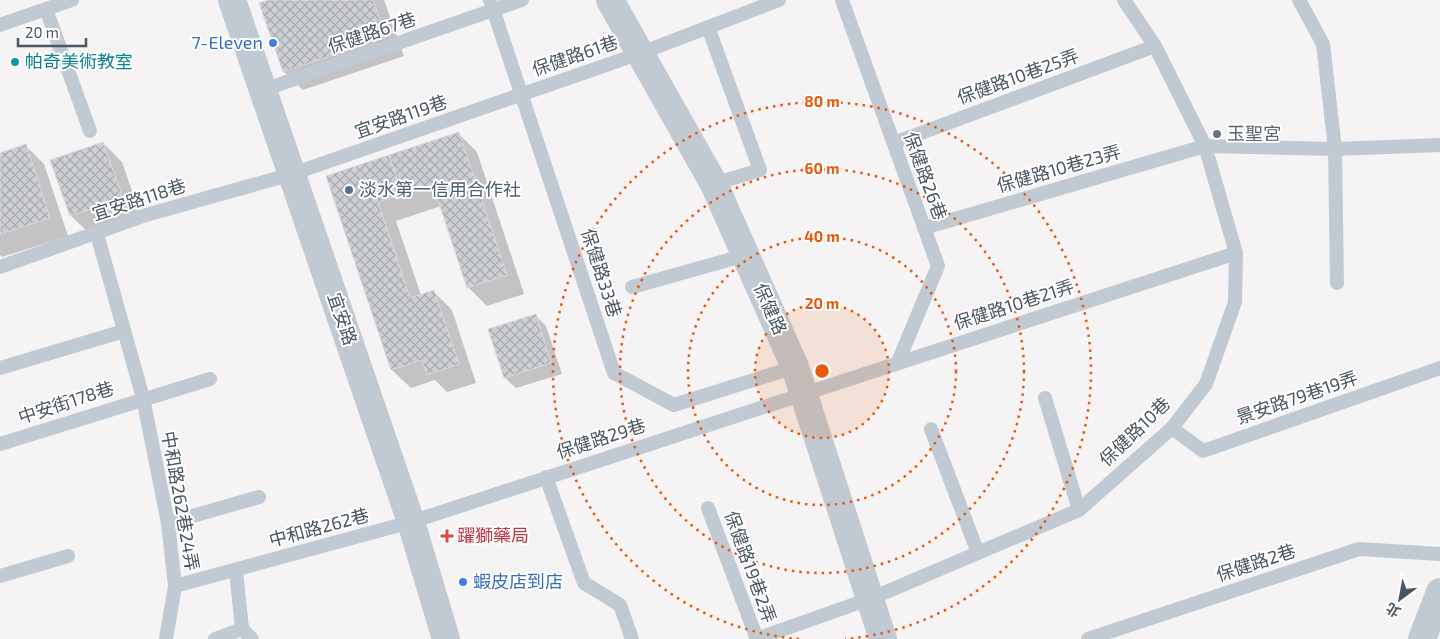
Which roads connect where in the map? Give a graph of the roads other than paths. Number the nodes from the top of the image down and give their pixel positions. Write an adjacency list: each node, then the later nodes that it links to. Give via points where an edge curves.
1 (72, 0): 10 (lane)
2 (232, 0): 15 (street, 宜安路)
3 (522, 0): 9 (lane, 保健路67巷)
4 (610, 0): 14 (street, 保健路)
5 (778, 0): 12 (lane, 保健路61巷)
6 (842, 0): 18 (lane, 保健路26巷)
7 (1124, 0): 13 (lane, 保健路10巷)
8 (1299, 0): 21 (lane, via 1323,44)
9 (492, 6): 15 (lane, 保健路67巷); 16 (lane, 保健路33巷)
10 (46, 9): 11 (lane); 17 (lane)
11 (0, 24)
12 (708, 28): 14 (lane, 保健路61巷); 23 (lane, via 760,170)
13 (1155, 46): 18 (lane, 保健路10巷25弄); 20 (lane, 保健路10巷)
14 (640, 53): 16 (lane, 保健路61巷); 23 (street, 保健路)
15 (263, 90): 22 (street, 宜安路)
16 (522, 95): 22 (lane, 宜安路119巷); 33 (lane, 保健路33巷, via 614,373 674,406)
17 (90, 130)
18 (894, 143): 24 (lane, 保健路26巷)
19 (1440, 145): 21 (lane, 保健路10巷23弄)
20 (1204, 146): 21 (lane, 保健路10巷23弄); 24 (lane, 保健路10巷23弄); 26 (lane, 保健路10巷)
21 (1335, 149): 29 (lane)
22 (292, 174): 25 (lane, 宜安路118巷, via 146,215); 47 (street, 宜安路)
23 (714, 184): 27 (street, 保健路)
24 (924, 228): 32 (lane, 保健路26巷, via 938,266)
25 (96, 234): 28 (lane, 宜安路118巷); 31 (lane, 中和路262巷24弄)
26 (1236, 253): 32 (lane, 保健路10巷21弄); 40 (lane, 保健路10巷, via 1235,302 1206,384)
27 (746, 255): 30 (lane); 33 (street, 保健路)
28 (0, 267)
29 (1337, 283)
30 (632, 287)
31 (124, 331): 34 (lane); 38 (lane, 中和路262巷24弄)
32 (898, 362): 37 (lane, 保健路10巷21弄)
33 (795, 367): 37 (street, 保健路)
34 (0, 368)
35 (1440, 368): 40 (lane, 景安路79巷19弄, via 1203,451)
36 (210, 379): 38 (lane, 中安街178巷)
37 (804, 393): 43 (lane, 保健路29巷); 56 (street, 保健路)
38 (143, 398): 42 (lane, 中安街178巷); 48 (lane, 中和路262巷24弄)
39 (1045, 398): 46 (lane)
40 (1172, 428): 46 (lane, 保健路10巷)
41 (931, 429): 49 (lane)
42 (0, 444)
43 (546, 477): 47 (lane, 保健路29巷); 61 (lane, via 584,583 620,606)
44 (258, 497): 48 (lane)
45 (708, 508): 62 (lane, 保健路19巷2弄)
46 (1079, 510): 49 (lane, 保健路10巷)
47 (411, 522): 52 (lane, 中和路262巷); 60 (street, 宜安路)
48 (168, 523): 54 (lane, 中和路262巷24弄)
49 (978, 553): 56 (lane, 保健路10巷)
50 (1440, 554): 64 (lane, 保健路2巷, via 1359,549)
51 (68, 556): 53 (lane)
52 (236, 570): 54 (lane, 中和路262巷); 57 (lane)
53 (0, 576)
54 (175, 586): 58 (lane, 中和路262巷24弄)
55 (1440, 592): 65 (street)
56 (872, 598): 62 (lane, 保健路10巷); 63 (street, 保健路)
57 (247, 634): 59 (lane)
58 (166, 639)
59 (216, 639)
60 (446, 639)
61 (632, 639)
62 (756, 639)
63 (883, 639)
64 (1088, 639)
65 (1422, 639)

